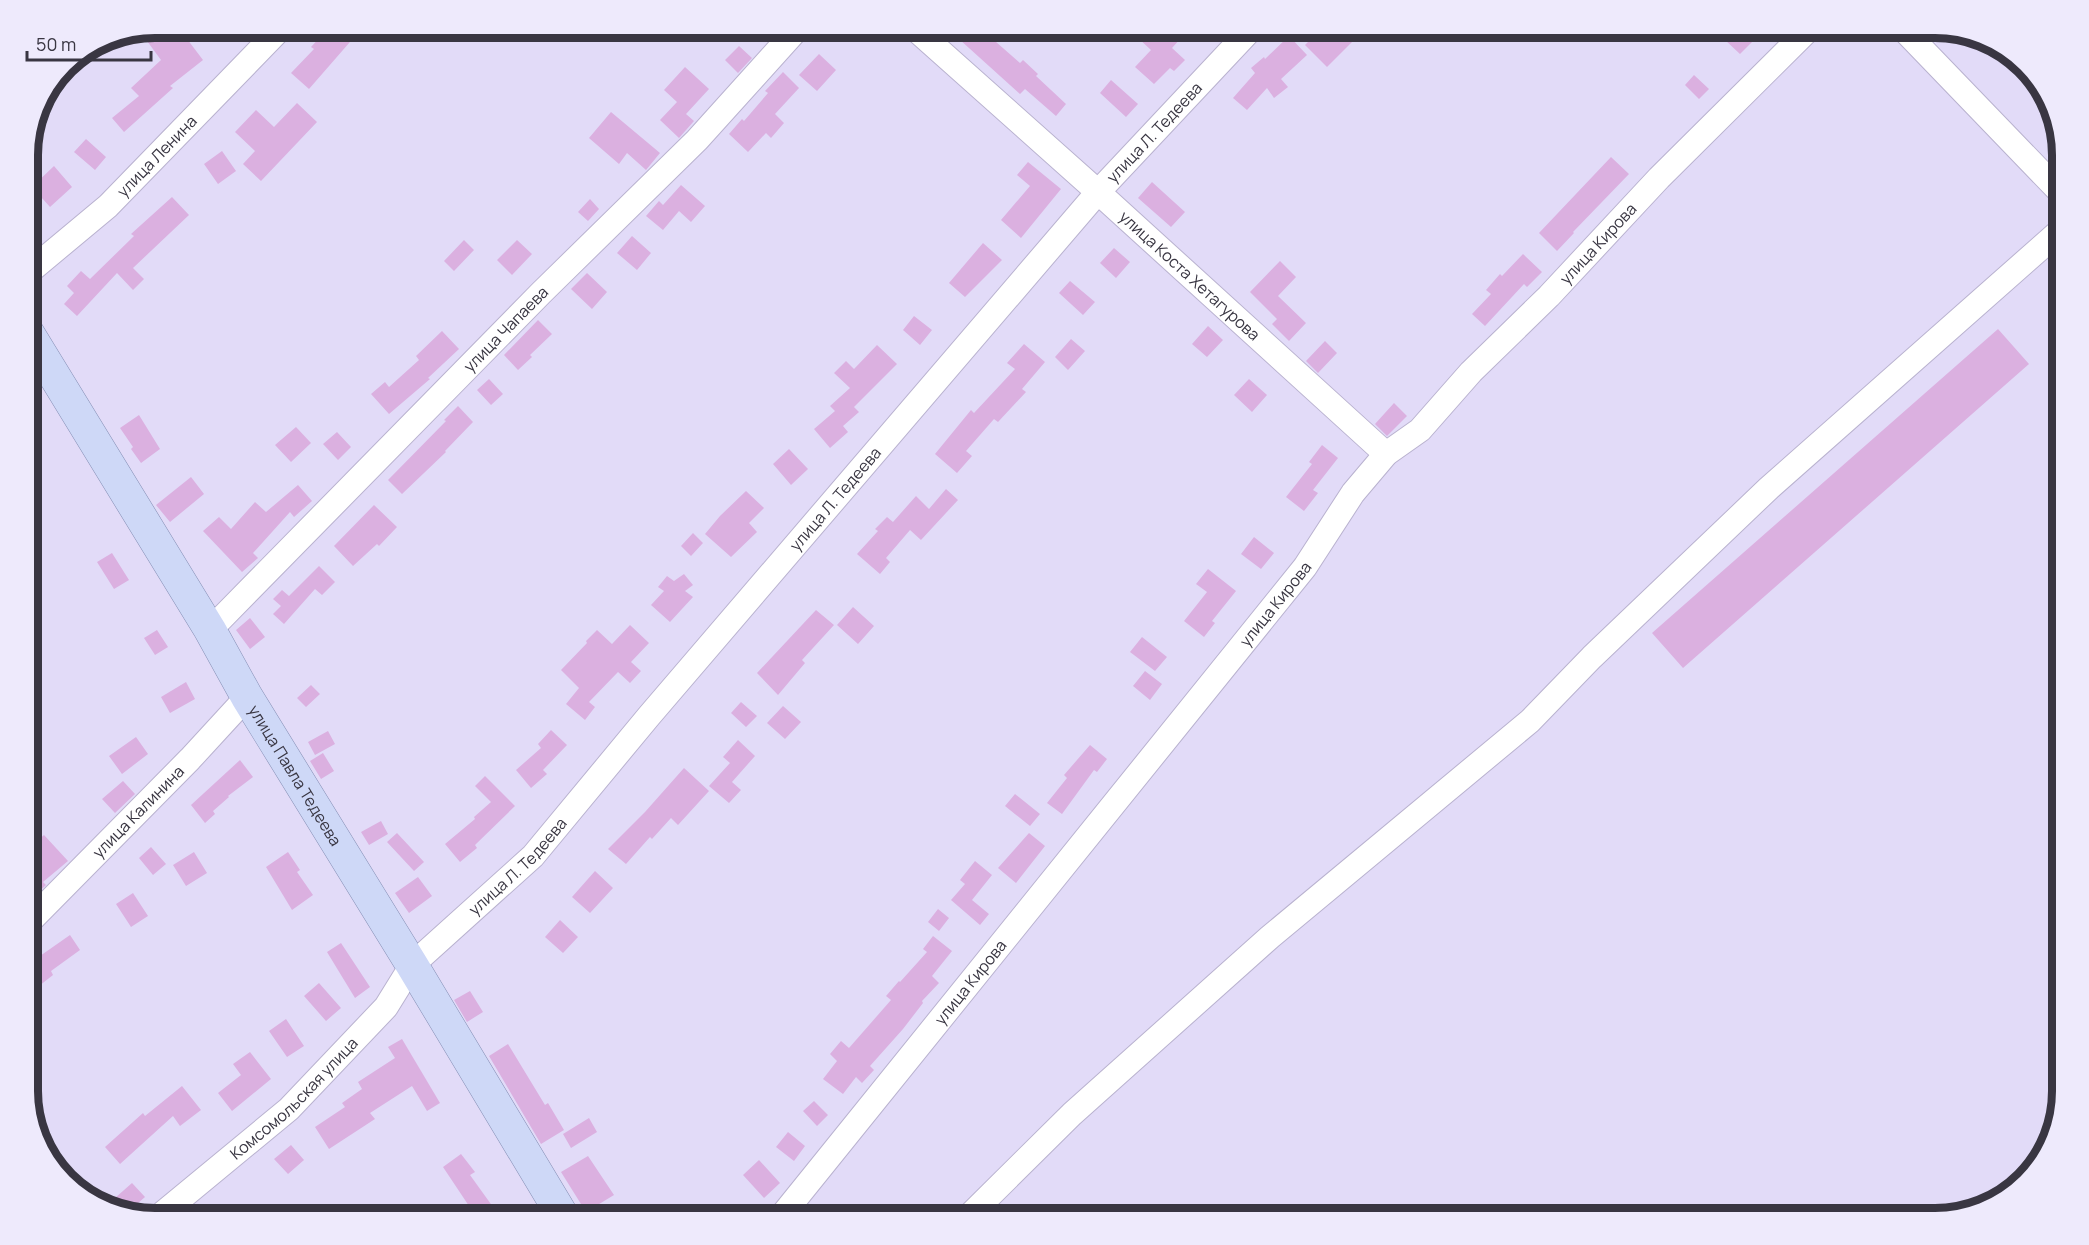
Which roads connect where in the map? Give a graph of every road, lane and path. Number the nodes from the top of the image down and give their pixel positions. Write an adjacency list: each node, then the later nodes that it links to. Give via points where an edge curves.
1 (271, 38): 10 (street, улица Ленина, via 108,206)
2 (789, 38): 13 (street, улица Чапаева, via 698,140 541,293)
3 (925, 38): 8 (street, улица Коста Хетагурова)
4 (1243, 38): 8 (street, улица Л. Тедеева)
5 (1800, 38): 12 (street, улица Кирова, via 1659,178 1420,430)
6 (1913, 38): 7 (street)
7 (2051, 183)
8 (1098, 192): 12 (street, улица Коста Хетагурова); 16 (street, улица Л. Тедеева, via 534,856)
9 (2051, 239): 20 (street, via 1769,488 1530,721 1270,937 1072,1114)
10 (38, 264)
11 (38, 349): 13 (main road, улица Павла Тедеева)
12 (1386, 454): 19 (street, улица Кирова, via 1353,493 1305,567)
13 (210, 630): 14 (main road, улица Павла Тедеева)
14 (247, 697): 15 (street, улица Калинина); 16 (main road, улица Павла Тедеева)
15 (38, 913)
16 (412, 965): 17 (street, Комсомольская улица, via 386,1007 289,1109); 18 (main road, улица Павла Тедеева)
17 (169, 1208)
18 (558, 1208)
19 (788, 1208)
20 (977, 1208)

